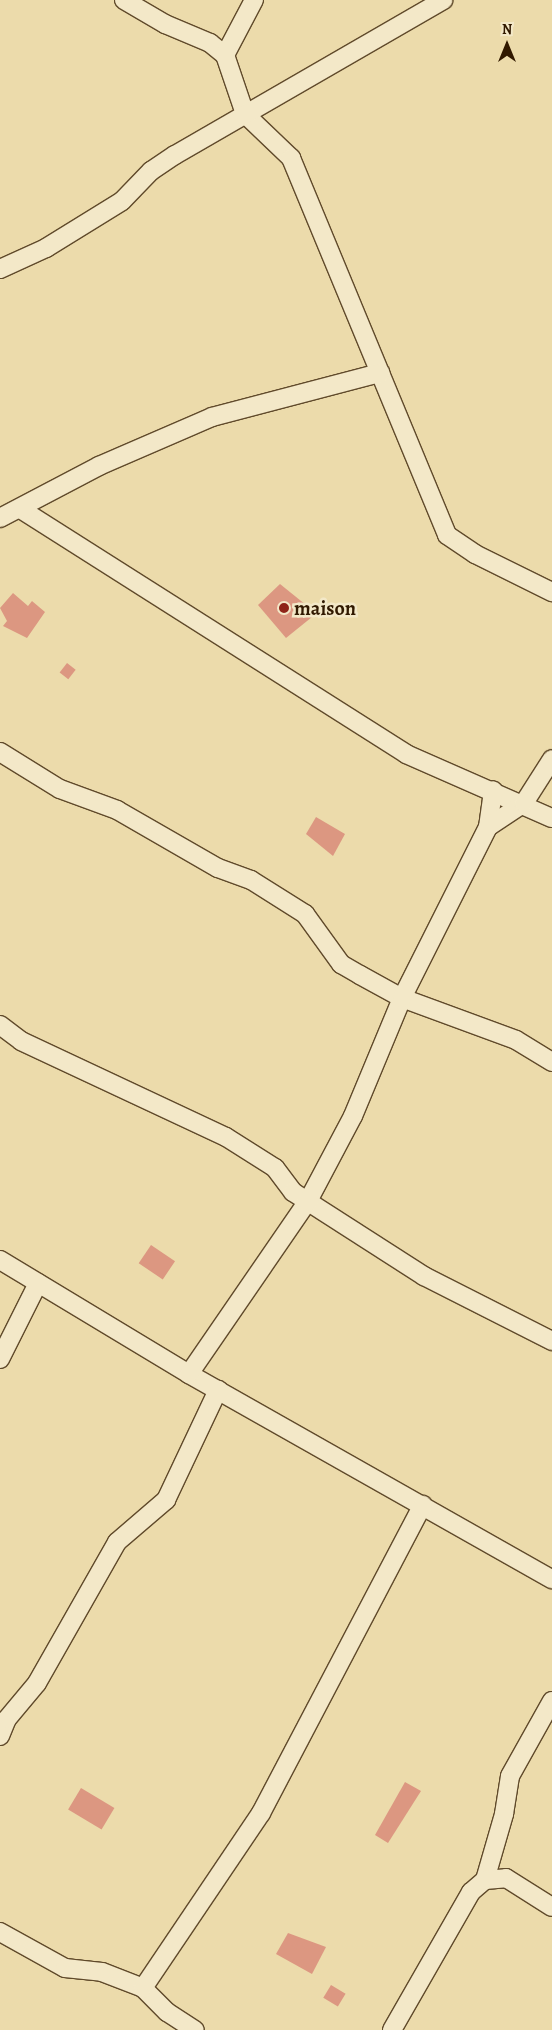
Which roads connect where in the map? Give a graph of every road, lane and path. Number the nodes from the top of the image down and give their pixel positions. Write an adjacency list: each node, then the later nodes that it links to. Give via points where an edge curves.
1 (124, 0): 4 (street, via 165,24 210,43)
2 (254, 0): 4 (street)
3 (443, 0): 5 (street)
4 (225, 55): 5 (street)
5 (245, 114): 6 (street, via 151,170 122,201 46,248); 7 (street, via 292,158)
6 (0, 269)
7 (380, 373): 8 (street, via 212,417 48,490); 10 (street, via 447,534 475,554)
8 (22, 510): 9 (street); 13 (street, via 406,754)
9 (0, 518)
10 (552, 592)
11 (0, 752): 17 (street, via 60,789 117,810 218,868 251,880 305,914 341,964)
12 (552, 759): 14 (street)
13 (493, 790): 14 (street); 16 (street)
14 (524, 803): 15 (street); 16 (street)
15 (552, 818)
16 (488, 827): 17 (street)
17 (402, 998): 19 (street, via 516,1040); 20 (street, via 353,1116)
18 (0, 1025): 20 (street, via 21,1041 226,1137 275,1168 294,1192)
19 (552, 1062)
20 (308, 1201): 23 (street, via 424,1276); 25 (street)
21 (0, 1260): 22 (street)
22 (38, 1282): 24 (street); 25 (street)
23 (552, 1341)
24 (0, 1359)
25 (189, 1374): 26 (street)
26 (218, 1390): 27 (street); 30 (street, via 166,1500 117,1542 37,1683 7,1719)
27 (423, 1505): 28 (street); 34 (street, via 261,1813)
28 (552, 1579)
29 (552, 1701): 31 (street, via 510,1776 504,1814)
30 (0, 1736)
31 (485, 1880): 32 (street, via 506,1878); 36 (street, via 472,1892)
32 (552, 1907)
33 (0, 1932): 34 (street, via 65,1968 102,1972)
34 (144, 1988): 35 (street, via 167,2012)
35 (195, 2030)
36 (392, 2030)

